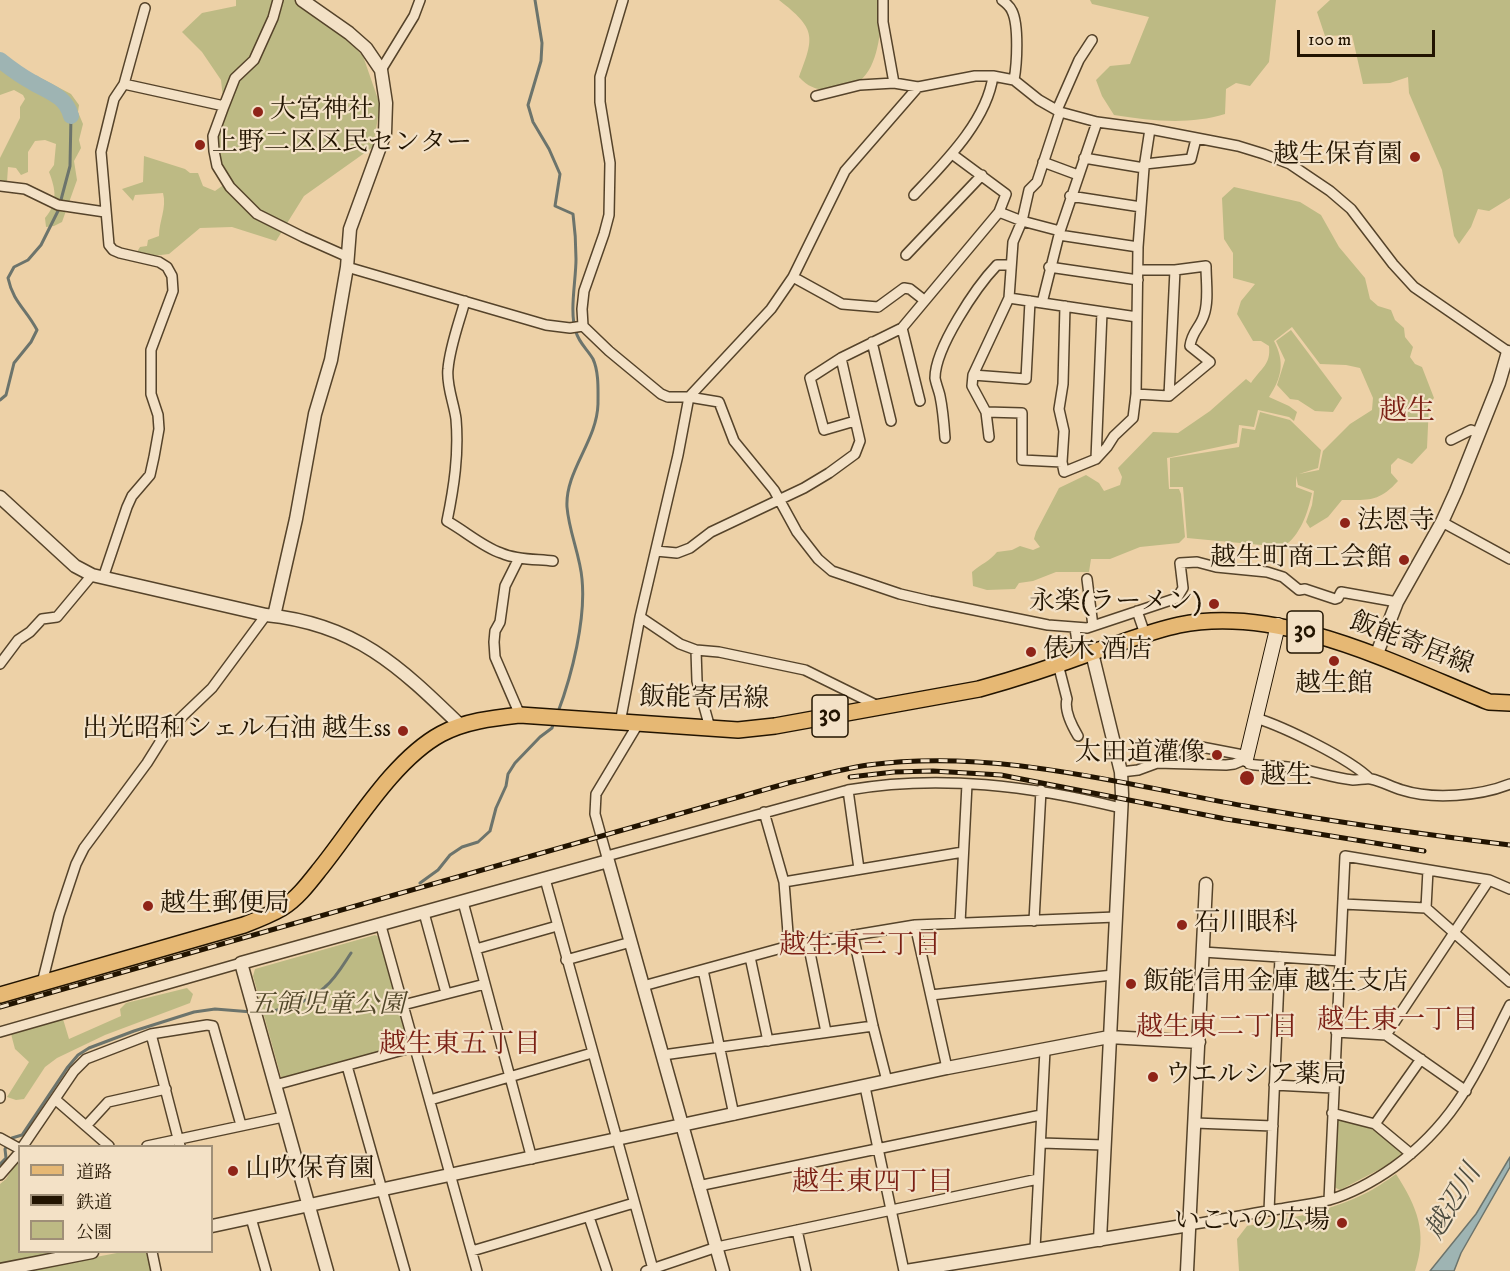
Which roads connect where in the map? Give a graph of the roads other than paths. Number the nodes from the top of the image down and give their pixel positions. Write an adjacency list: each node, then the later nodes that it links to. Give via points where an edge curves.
1 (279, 0): 16 (street, via 254,60 235,78)
2 (302, 0): 9 (street, via 366,48)
3 (420, 0): 9 (street)
4 (623, 0): 52 (street, via 600,76 610,192 604,234 584,291)
5 (883, 0): 12 (street)
6 (1002, 0): 11 (street, via 1012,8 1015,20 1018,62)
7 (145, 8): 13 (street)
8 (1092, 40): 17 (street, via 1079,60)
9 (381, 70): 37 (street, via 386,98 385,133 350,229)
10 (993, 76): 11 (street); 14 (street); 21 (street, via 991,92 981,113)
11 (1014, 80): 17 (street)
12 (894, 83): 14 (street); 15 (street, via 860,85)
13 (124, 84): 16 (street); 31 (street, via 114,99 101,152)
14 (918, 87): 42 (street, via 845,171)
15 (816, 96)
16 (224, 105): 37 (street, via 213,136 214,151 217,166 230,187 257,214)
17 (1059, 111): 18 (street); 23 (street)
18 (1097, 122): 19 (street); 22 (street)
19 (1150, 129): 20 (street); 24 (street)
20 (1196, 139): 24 (street, via 1191,159); 57 (street, via 1264,154 1312,178 1351,209 1414,287)
21 (952, 154): 25 (street); 28 (street)
22 (1084, 158): 24 (street); 26 (street)
23 (1043, 162): 26 (street); 33 (street, via 1037,182 1029,190)
24 (1144, 166): 30 (street)
25 (982, 175): 32 (street, via 1006,195); 36 (street)
26 (1078, 176): 29 (street)
27 (0, 186): 31 (street, via 25,189 58,206)
28 (914, 195)
29 (1070, 196): 30 (street); 34 (street)
30 (1141, 207): 35 (street)
31 (105, 212): 80 (street, via 113,250 167,267 173,291 151,350 151,394 159,429 150,475 132,496)
32 (999, 212): 33 (street); 45 (street)
33 (1022, 221): 34 (street); 38 (street, via 1012,242)
34 (1059, 233): 35 (street); 39 (street)
35 (1138, 247): 40 (street)
36 (906, 255)
37 (347, 262): 46 (street); 84 (street, via 331,360)
38 (1010, 265): 44 (street); 69 (street, via 997,266 987,276 946,343 935,378)
39 (1049, 267): 43 (street); 48 (street)
40 (1138, 270): 41 (street); 43 (street)
41 (1174, 270): 54 (street); 55 (street, via 1206,266 1206,311)
42 (793, 277): 45 (street, via 842,304 878,307 904,288); 62 (street, via 771,309)
43 (1138, 280): 51 (street)
44 (1009, 298): 47 (street); 59 (street)
45 (924, 300): 53 (street)
46 (465, 301): 52 (street, via 546,325); 77 (street, via 447,371 458,444 447,521 502,554)
47 (1030, 301): 48 (street); 59 (street, via 1026,379)
48 (1042, 303): 49 (street)
49 (1065, 306): 50 (street); 72 (street, via 1059,409 1064,431)
50 (1102, 312): 51 (street); 71 (street)
51 (1137, 317): 60 (street)
52 (577, 327): 62 (street, via 587,331 654,390 668,397)
53 (902, 328): 56 (street); 63 (street)
54 (1171, 335): 55 (street); 61 (street)
55 (1191, 335): 61 (street, via 1190,346 1210,362)
56 (872, 342): 58 (street); 66 (street)
57 (1509, 353): 67 (street)
58 (841, 358): 65 (street); 65 (street, via 810,378 824,430)
59 (973, 375): 64 (street, via 972,386)
60 (1136, 394): 61 (street); 71 (street, via 1133,418)
61 (1169, 396)
62 (689, 397): 74 (street, via 719,402 734,441); 76 (street)
63 (920, 401)
64 (986, 412): 68 (street); 72 (street, via 1022,413 1022,460)
65 (855, 421): 74 (street, via 860,441 855,454 804,488)
66 (891, 421)
67 (1479, 433): 70 (street, via 1471,430); 75 (street)
68 (989, 437)
69 (945, 438)
70 (1451, 440)
71 (1096, 459): 72 (street, via 1064,472)
72 (1062, 462)
73 (0, 497): 80 (street, via 75,566)
74 (779, 498): 76 (street, via 711,532 690,548 677,553); 88 (street, via 797,532 832,571 930,601)
75 (1442, 522): 78 (street); 82 (street)
76 (656, 551): 85 (street)
77 (519, 558): 79 (street); 97 (street, via 506,586 494,642 495,657)
78 (1510, 559)
79 (553, 561)
80 (98, 576): 84 (street); 93 (street, via 57,617 42,619 18,640)
81 (1087, 579): 87 (street)
82 (1397, 602): 83 (street, via 1341,592 1335,598 1299,590 1283,577 1267,572 1197,562 1180,563 1183,588 1177,598); 92 (street)
83 (1137, 611): 87 (street); 89 (street)
84 (270, 615): 101 (street, via 327,627 384,656); 148 (street, via 212,688 167,730 84,848 59,915)
85 (640, 617): 90 (street); 99 (street)
86 (1278, 625): 89 (main road, 飯能寄居線 / 30, via 1234,621 1181,624); 92 (main road, 飯能寄居線 / 30); 98 (main road)
87 (1093, 626): 88 (street)
88 (1075, 628): 91 (street)
89 (1144, 634): 91 (main road, 飯能寄居線 / 30)
90 (696, 650): 96 (street, via 805,670); 102 (street, via 697,681)
91 (1086, 655): 94 (main road, 飯能寄居線 / 30); 106 (street)
92 (1376, 656): 95 (main road, 飯能寄居線 / 30, via 1489,702)
93 (0, 664)
94 (1058, 664): 96 (main road, 飯能寄居線 / 30, via 979,689); 103 (street)
95 (1510, 703)
96 (880, 707): 102 (main road, 飯能寄居線 / 30, via 775,726)
97 (520, 715): 99 (main road, 飯能寄居線 / 30); 101 (main road, 飯能寄居線 / 30)
98 (1256, 718): 104 (main road); 107 (street, via 1348,762)
99 (620, 723): 100 (main road, 飯能寄居線 / 30)
100 (638, 724): 102 (main road, 飯能寄居線 / 30); 115 (street, via 596,794 595,814)
101 (461, 726): 148 (main road, 飯能寄居線 / 30, via 441,734 408,758 308,884 283,908 244,925)
102 (710, 728)
103 (1078, 736)
104 (1247, 756): 105 (street, via 1226,765); 105 (street, via 1191,745 1176,753); 107 (street, via 1249,764 1263,767)
105 (1171, 763): 106 (street)
106 (1121, 772): 112 (street)
107 (1370, 779): 109 (street, via 1420,794 1474,794)
108 (967, 784): 110 (street); 111 (street); 114 (street)
109 (1510, 784)
110 (848, 790): 113 (street); 116 (street)
111 (1041, 790): 112 (street); 128 (street)
112 (1121, 808): 127 (street)
113 (764, 812): 115 (street); 120 (street)
114 (963, 852): 116 (street); 129 (street)
115 (607, 859): 118 (street); 135 (street)
116 (860, 869): 120 (street)
117 (1428, 870): 119 (street); 124 (street, via 1345,856); 125 (street)
118 (544, 879): 123 (street); 132 (street)
119 (1489, 880): 122 (street); 133 (street)
120 (784, 882): 137 (street)
121 (1206, 884): 139 (street)
122 (1510, 889)
123 (463, 902): 126 (street); 138 (street)
124 (1343, 904): 125 (street); 143 (street)
125 (1426, 908): 133 (street)
126 (424, 913): 131 (street); 151 (street)
127 (1116, 917): 128 (street); 146 (street)
128 (1034, 921): 129 (street)
129 (960, 923): 130 (street)
130 (915, 925): 134 (street); 153 (street)
131 (381, 926): 144 (street); 154 (street)
132 (557, 926): 138 (street); 142 (street)
133 (1453, 933): 147 (street); 161 (street)
134 (853, 935): 136 (street); 156 (street)
135 (631, 942): 142 (street); 150 (street)
136 (808, 943): 137 (street); 158 (street)
137 (789, 946): 140 (street)
138 (476, 948): 149 (street)
139 (1203, 952): 141 (street); 164 (street)
140 (750, 957): 145 (street); 163 (street)
141 (1280, 957): 143 (street); 176 (street)
142 (566, 960): 168 (street)
143 (1340, 961): 159 (street)
144 (241, 963): 157 (street); 175 (street)
145 (703, 970): 150 (street); 166 (street)
146 (1113, 975): 153 (street); 162 (street)
147 (1510, 982)
148 (42, 983): 152 (main road, 飯能寄居線 / 30)
149 (485, 984): 151 (street); 173 (street)
150 (643, 986): 169 (street)
151 (447, 993): 154 (street)
152 (0, 995)
153 (931, 995): 172 (street)
154 (403, 1005): 165 (street)
155 (1510, 1005): 180 (street)
156 (873, 1026): 158 (street); 174 (street)
157 (0, 1032)
158 (826, 1032): 163 (street)
159 (1336, 1032): 161 (street); 178 (street)
160 (151, 1034): 179 (street); 181 (street, via 86,1059); 189 (street, via 213,1026)
161 (1386, 1035): 170 (street)
162 (1109, 1037): 164 (street); 167 (street); 200 (street)
163 (768, 1041): 166 (street)
164 (1199, 1042): 187 (street)
165 (414, 1047): 171 (street); 182 (street)
166 (719, 1048): 169 (street); 184 (street)
167 (1045, 1050): 172 (street); 185 (street)
168 (592, 1053): 173 (street); 194 (street)
169 (663, 1056): 190 (street)
170 (1421, 1059): 180 (street); 188 (street)
171 (347, 1066): 175 (street); 210 (street)
172 (947, 1068): 174 (street)
173 (510, 1076): 182 (street); 205 (street)
174 (887, 1081): 177 (street)
175 (274, 1085): 186 (street)
176 (1274, 1085): 178 (street); 192 (street)
177 (865, 1087): 184 (street); 203 (street)
178 (1333, 1088): 183 (street)
179 (166, 1089): 191 (street, via 108,1102); 195 (street)
180 (1466, 1091): 204 (street, via 1431,1137)
181 (56, 1100): 191 (street); 197 (street)
182 (430, 1100): 207 (street)
183 (1332, 1113): 188 (street); 211 (street)
184 (734, 1115): 190 (street)
185 (1041, 1115): 196 (street); 203 (street)
186 (283, 1117): 189 (street); 213 (street)
187 (1195, 1123): 192 (street); 218 (street)
188 (1375, 1124): 204 (street)
189 (241, 1125): 195 (street)
190 (683, 1125): 194 (street); 209 (street)
191 (86, 1126): 198 (street)
192 (1272, 1126): 215 (street)
193 (1, 1139): 201 (street)
194 (617, 1140): 205 (street); 212 (street)
195 (179, 1143): 199 (street)
196 (1041, 1143): 200 (street); 208 (street)
197 (21, 1145)
198 (108, 1145)
199 (158, 1145)
200 (1104, 1145): 221 (street)
201 (18, 1148)
202 (18, 1149): 206 (street)
203 (878, 1149): 209 (street); 214 (street)
204 (1411, 1155): 211 (street, via 1379,1178)
205 (531, 1159): 207 (street)
206 (0, 1175)
207 (451, 1176): 210 (street); 224 (street)
208 (1038, 1179): 214 (street); 223 (street)
209 (698, 1186): 222 (street)
210 (382, 1189): 213 (street); 232 (street)
211 (1329, 1200): 215 (street)
212 (634, 1203): 216 (street); 228 (street)
213 (308, 1205): 217 (street); 231 (street)
214 (891, 1210): 220 (street); 237 (street)
215 (1269, 1211): 218 (street)
216 (589, 1217): 224 (street); 234 (street)
217 (251, 1218): 219 (street); 230 (street)
218 (1189, 1225): 221 (street); 238 (street)
219 (213, 1226)
220 (797, 1230): 222 (street); 236 (street)
221 (1100, 1240): 223 (street)
222 (717, 1247): 228 (street); 235 (street)
223 (1035, 1249): 237 (street)
224 (472, 1251): 233 (street)
225 (79, 1253): 227 (street)
226 (152, 1253): 229 (street)
227 (0, 1270)
228 (649, 1270)
229 (156, 1271)
230 (266, 1271)
231 (327, 1271)
232 (405, 1271)
233 (477, 1271)
234 (607, 1271)
235 (723, 1271)
236 (806, 1271)
237 (905, 1271)
238 (1187, 1271)

